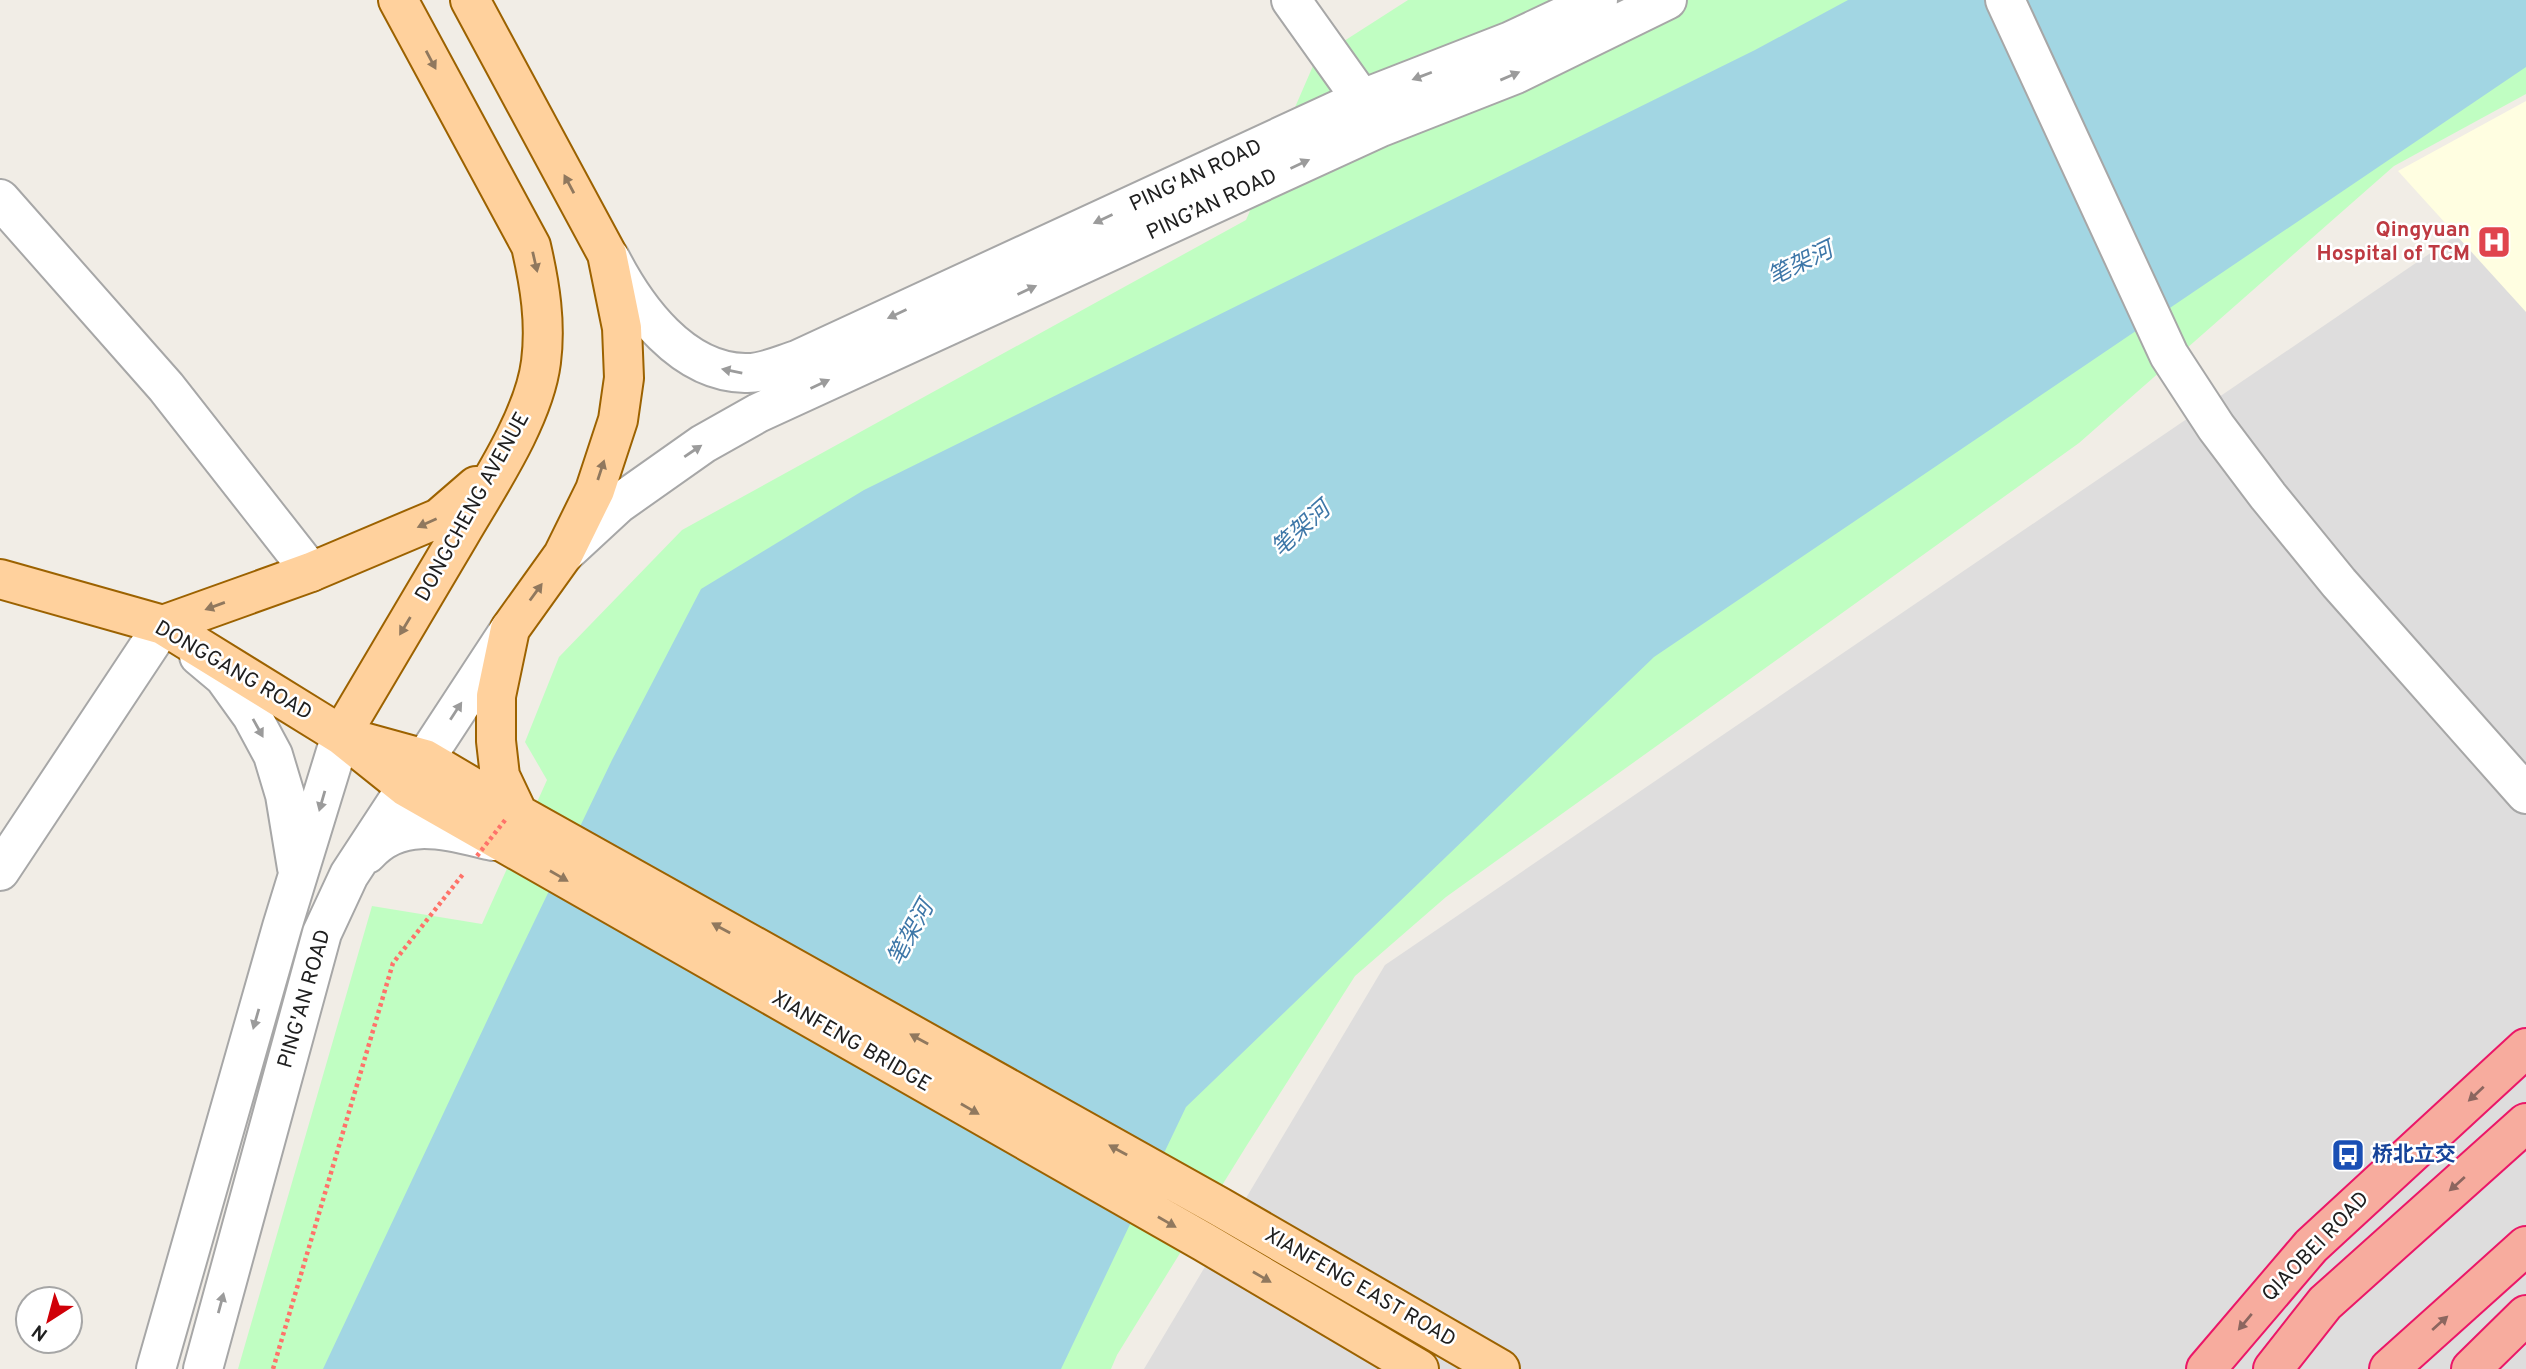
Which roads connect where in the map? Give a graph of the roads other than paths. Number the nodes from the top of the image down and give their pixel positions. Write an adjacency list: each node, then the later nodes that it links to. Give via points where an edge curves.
1 (398, 0): 10 (main road, DONGCHENG AVENUE, one-way to 10, via 531,246 539,281 544,326 541,365 530,405)
2 (470, 0): 9 (main road, one-way to 2)
3 (1292, 0): 7 (street)
4 (1598, 0): 7 (street, PING'AN ROAD, one-way to 7)
5 (1667, 0): 7 (street, PING’AN ROAD, one-way to 5, via 1516,74)
6 (2005, 0): 18 (street, via 2169,355 2216,427 2339,583)
7 (1372, 113): 9 (street, PING'AN ROAD, one-way to 9, via 797,360 747,373 726,371 693,357 650,321 625,289); 11 (street, PING’AN ROAD, one-way to 7, via 636,490 758,413)
8 (0, 199): 12 (street, via 166,387)
9 (607, 254): 11 (main road, one-way to 9, via 595,490 618,420 624,378 622,328)
10 (499, 467): 12 (main road, one-way to 12, via 439,518); 16 (main road, DONGCHENG AVENUE, one-way to 16)
11 (563, 555): 15 (main road, one-way to 11)
12 (311, 572): 14 (main road, one-way to 14)
13 (0, 579): 14 (main road, DONGGANG ROAD)
14 (163, 625): 16 (main road, DONGGANG ROAD); 20 (street); 22 (street, one-way to 22, via 224,677 273,755)
15 (510, 629): 17 (street, PING'AN ROAD, one-way to 15); 19 (main road, via 496,696)
16 (341, 735): 17 (main road, DONGGANG ROAD); 22 (street, PING'AN ROAD, one-way to 22)
17 (415, 773): 19 (main road, DONGGANG ROAD); 21 (street, PING'AN ROAD)
18 (2526, 794)
19 (500, 833): 21 (street, via 409,829 384,839); 25 (main road, XIANFENG BRIDGE, one-way to 19); 26 (main road, XIANFENG BRIDGE, one-way to 26)
20 (0, 871)
21 (349, 875): 31 (street, PING'AN ROAD, one-way to 21, via 322,933)
22 (299, 878): 30 (street, PING'AN ROAD, one-way to 30)
23 (2526, 1048): 29 (highway, QIAOBEI ROAD, one-way to 29, via 2311,1246)
24 (2526, 1122): 34 (highway, one-way to 34, via 2325,1303)
25 (1220, 1207): 33 (main road, XIANFENG EAST ROAD)
26 (1203, 1242): 32 (main road, XIANFENG EAST ROAD, one-way to 32)
27 (2526, 1246): 35 (highway, one-way to 27)
28 (2526, 1315): 36 (highway)
29 (2214, 1363)
30 (156, 1369)
31 (203, 1369)
32 (1419, 1369)
33 (1500, 1369)
34 (2273, 1369)
35 (2389, 1369)
36 (2471, 1369)

